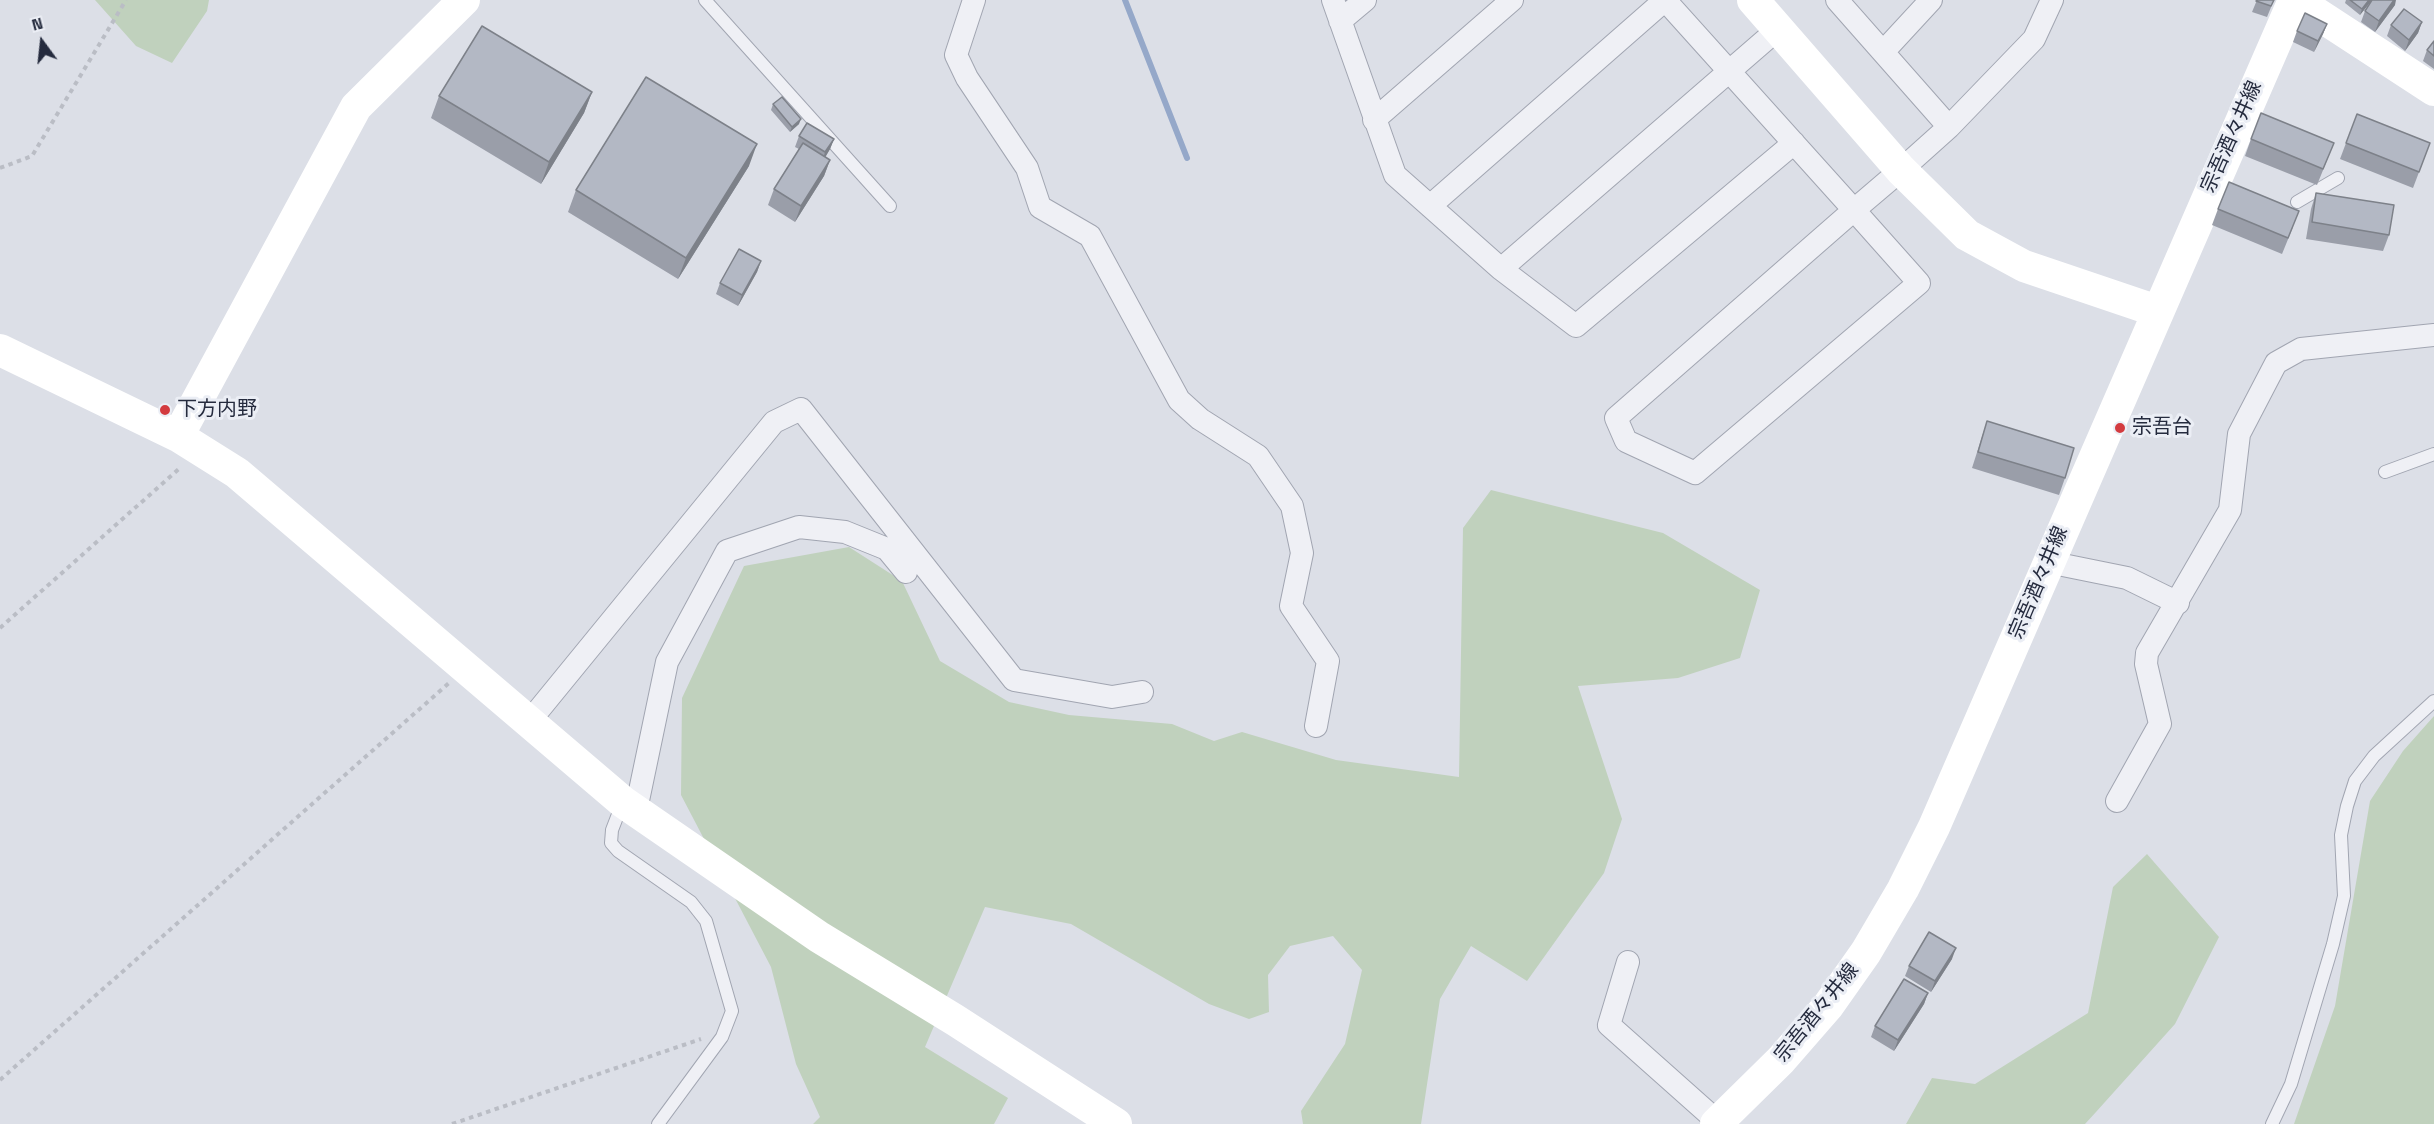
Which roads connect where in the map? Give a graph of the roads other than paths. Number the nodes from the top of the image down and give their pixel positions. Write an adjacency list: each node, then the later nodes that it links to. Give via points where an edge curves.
1 (464, 0): 30 (street, via 356,107)
2 (705, 0): 23 (lane)
3 (974, 0): 39 (street, via 956,55 1027,168 1040,207 1090,236 1179,400 1200,419 1258,456 1292,506 1302,553 1291,606 1328,661)
4 (1365, 0): 12 (street)
5 (1512, 0): 17 (street)
6 (1665, 0): 15 (street); 24 (street)
7 (1753, 0): 13 (street)
8 (1837, 0): 14 (street)
9 (1930, 0): 14 (street)
10 (2052, 0): 18 (street, via 2034,39)
11 (2295, 0): 16 (street); 27 (street, 宗吾酒々井線)
12 (1336, 10): 17 (street)
13 (1778, 29): 15 (street); 20 (street)
14 (1883, 52): 18 (street)
15 (1729, 71): 19 (street); 26 (street)
16 (2434, 90)
17 (1374, 120): 24 (street, via 1395,175)
18 (1949, 127): 20 (street)
19 (1794, 143): 25 (street); 26 (street, via 1576,326)
20 (1901, 170): 25 (street); 27 (street, via 1967,235 2024,266)
21 (2337, 178): 22 (lane)
22 (2297, 202)
23 (890, 206)
24 (1430, 206): 26 (street)
25 (1854, 210): 25 (street, via 1919,283 1695,473 1626,441 1616,418)
26 (1501, 268)
27 (2157, 311): 33 (street, 宗吾酒々井線)
28 (2434, 335): 35 (street, via 2301,349 2276,363 2239,434 2230,510)
29 (0, 350): 30 (street)
30 (188, 443): 38 (street, via 237,473)
31 (2434, 454): 32 (lane)
32 (2385, 472)
33 (2048, 562): 35 (street, via 2127,578); 43 (street, 宗吾酒々井線, via 1903,890 1828,1006 1782,1060)
34 (906, 572): 41 (street, via 887,549 845,532 799,527 727,551 667,662)
35 (2178, 603): 40 (street, via 2147,653 2160,724)
36 (1142, 692): 38 (street, via 1112,697 1014,680 801,409 774,422)
37 (2434, 701): 46 (lane, via 2374,756 2355,781 2341,835 2344,896 2333,944 2291,1084)
38 (528, 723): 41 (street)
39 (1316, 726)
40 (2117, 801)
41 (629, 806): 44 (lane, via 612,830 611,843 691,902 706,921 732,1011 725,1030); 45 (street, via 819,938)
42 (1628, 962): 43 (street, via 1609,1025)
43 (1717, 1123)
44 (658, 1124)
45 (1116, 1124)
46 (2272, 1124)

